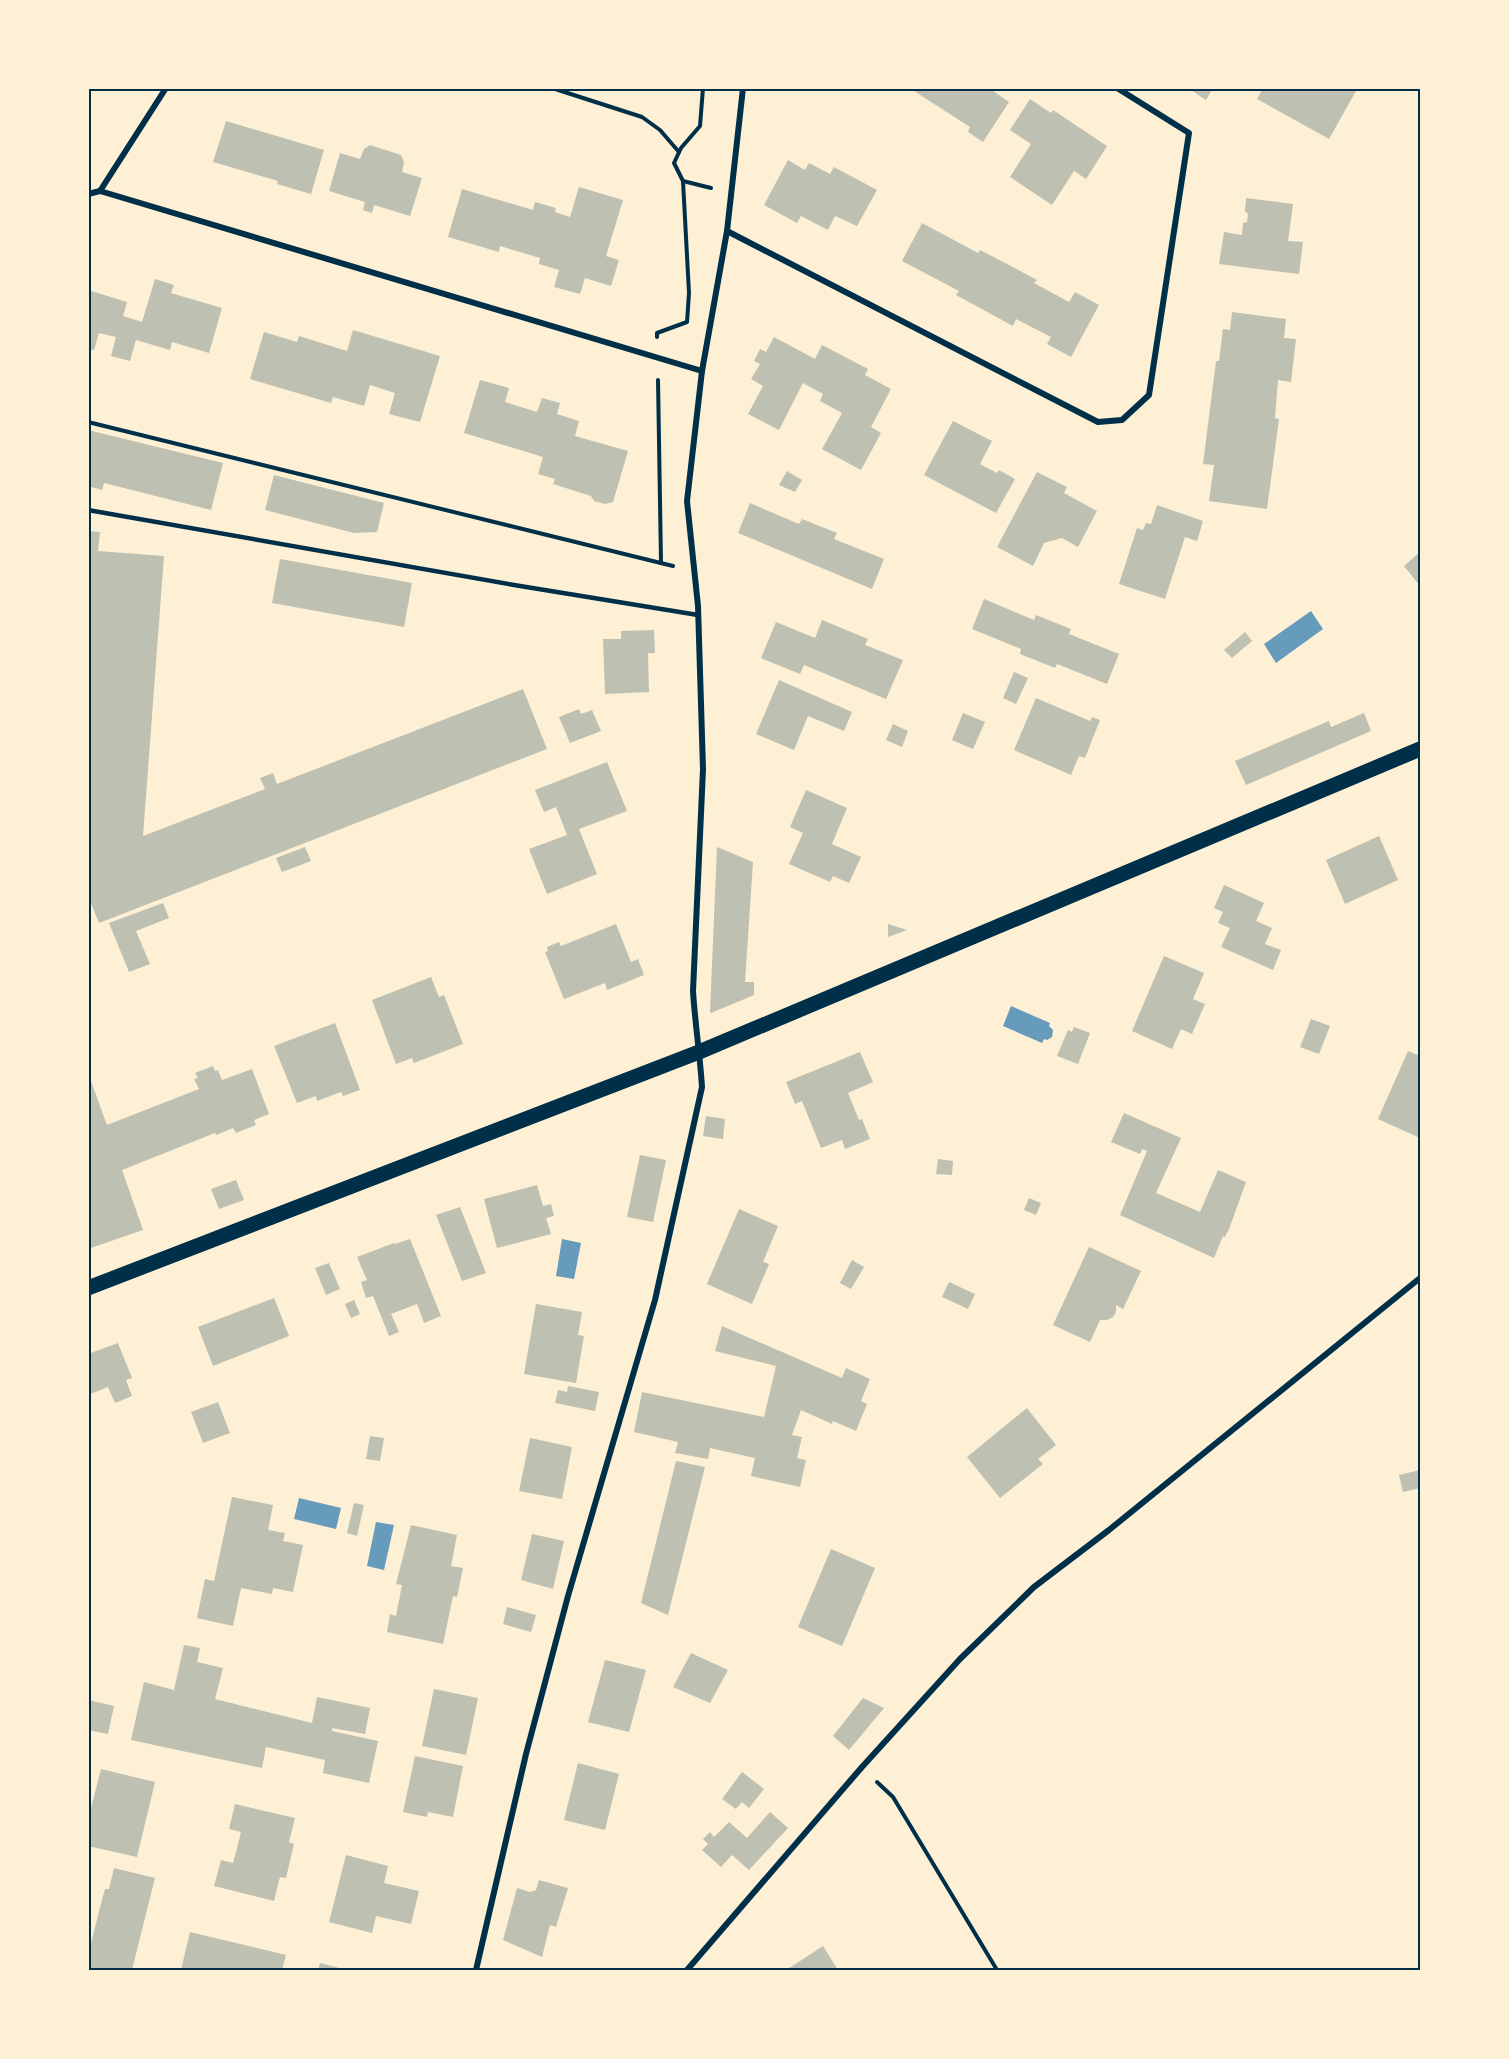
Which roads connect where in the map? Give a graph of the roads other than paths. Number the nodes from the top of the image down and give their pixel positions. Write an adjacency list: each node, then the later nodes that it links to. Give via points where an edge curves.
1 (166, 88): 4 (street)
2 (743, 88): 6 (street)
3 (1117, 88): 6 (street, via 1189,133 1149,395 1122,420 1098,422)
4 (100, 191): 5 (street); 7 (street)
5 (88, 194)
6 (727, 231): 7 (street)
7 (702, 372): 9 (street, via 687,501)
8 (88, 510): 9 (lane)
9 (698, 615): 11 (street, via 703,769 693,992)
10 (1420, 749): 11 (main road)
11 (699, 1052): 13 (main road); 14 (street, via 702,1087 655,1300 568,1596 526,1754)
12 (1420, 1278): 15 (street, via 1034,1587 960,1659 862,1767)
13 (88, 1288)
14 (476, 1971)
15 (687, 1971)

